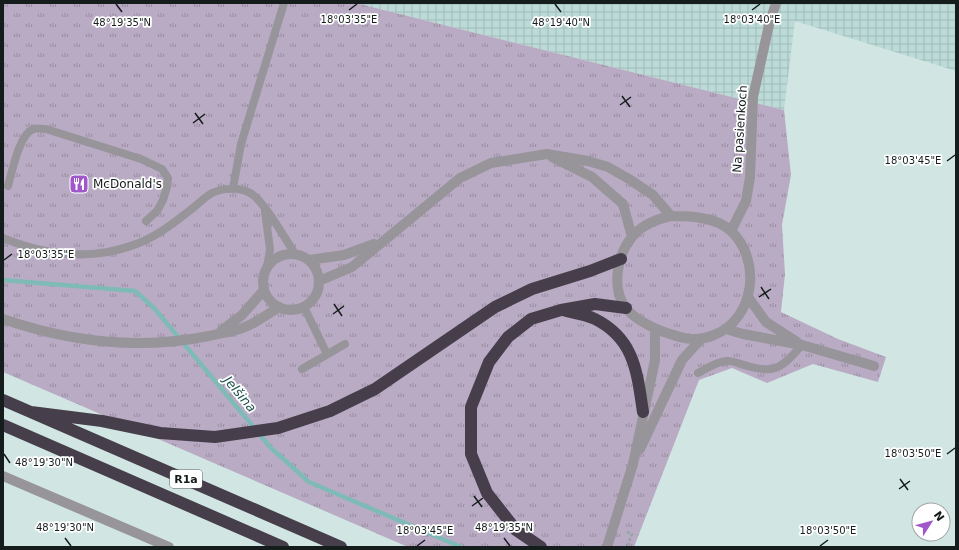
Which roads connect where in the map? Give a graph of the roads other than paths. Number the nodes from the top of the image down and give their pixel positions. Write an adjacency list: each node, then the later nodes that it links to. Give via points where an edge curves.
1 (284, 3): 5 (lane, via 241,144)
2 (776, 3): 9 (street, Na pasienkoch, via 753,97 750,177 746,200)
3 (547, 154): 7 (street, via 571,157 608,168 653,195); 10 (street, via 592,177 623,204); 12 (street, via 491,162 460,178)
4 (8, 186): 8 (lane, via 22,140 34,128 46,129 141,158 162,169 168,178 164,200)
5 (233, 188): 6 (lane, via 251,193); 11 (lane, via 213,193 158,233 138,243 101,254 52,253)
6 (264, 208): 13 (lane); 16 (lane, via 270,248)
7 (671, 216): 9 (street, via 717,222); 10 (street, via 657,219)
8 (146, 221)
9 (731, 231): 19 (street, via 743,245 750,261)
10 (632, 237): 14 (street)
11 (3, 238)
12 (382, 241): 15 (street, via 344,256); 17 (street, via 352,267)
13 (295, 254): 15 (street); 16 (street, via 284,254)
14 (621, 259): 22 (street, via 617,276 619,293); 36 (highway, via 532,289 495,307 374,389 330,411 278,428 215,436 160,433 102,421)
15 (309, 260): 17 (street, via 316,270)
16 (267, 266): 18 (street, via 263,278)
17 (319, 282): 21 (street, via 317,292)
18 (264, 290): 20 (street, via 270,300); 27 (street, via 242,315)
19 (748, 297): 26 (street, via 740,314); 30 (street, via 766,322)
20 (279, 307): 21 (street, via 291,310); 27 (street, via 245,327)
21 (304, 307): 31 (lane)
22 (626, 308): 23 (highway, via 595,304); 25 (street, via 640,321)
23 (561, 310): 37 (highway, via 594,318 611,329 630,351 638,378); 44 (highway, via 531,319 508,337 489,362 471,407 471,454 487,493 516,530)
24 (3, 319): 27 (street, via 78,339 162,343)
25 (655, 329): 28 (street, via 687,340); 37 (street, via 655,360)
26 (726, 329): 28 (street); 30 (street)
27 (218, 334)
28 (701, 339): 39 (street, via 682,360)
29 (345, 344): 31 (lane)
30 (802, 345): 32 (street); 34 (lane, via 784,364 769,370 756,369 728,360)
31 (327, 354): 33 (lane)
32 (874, 366)
33 (302, 369)
34 (698, 373)
35 (3, 400): 36 (highway, R1a)
36 (30, 412): 43 (highway, R1a)
37 (643, 412): 39 (street)
38 (3, 425): 42 (highway, R1a)
39 (633, 464): 45 (street)
40 (3, 476): 41 (street)
41 (169, 547)
42 (282, 547)
43 (341, 547)
44 (541, 547)
45 (607, 547)

